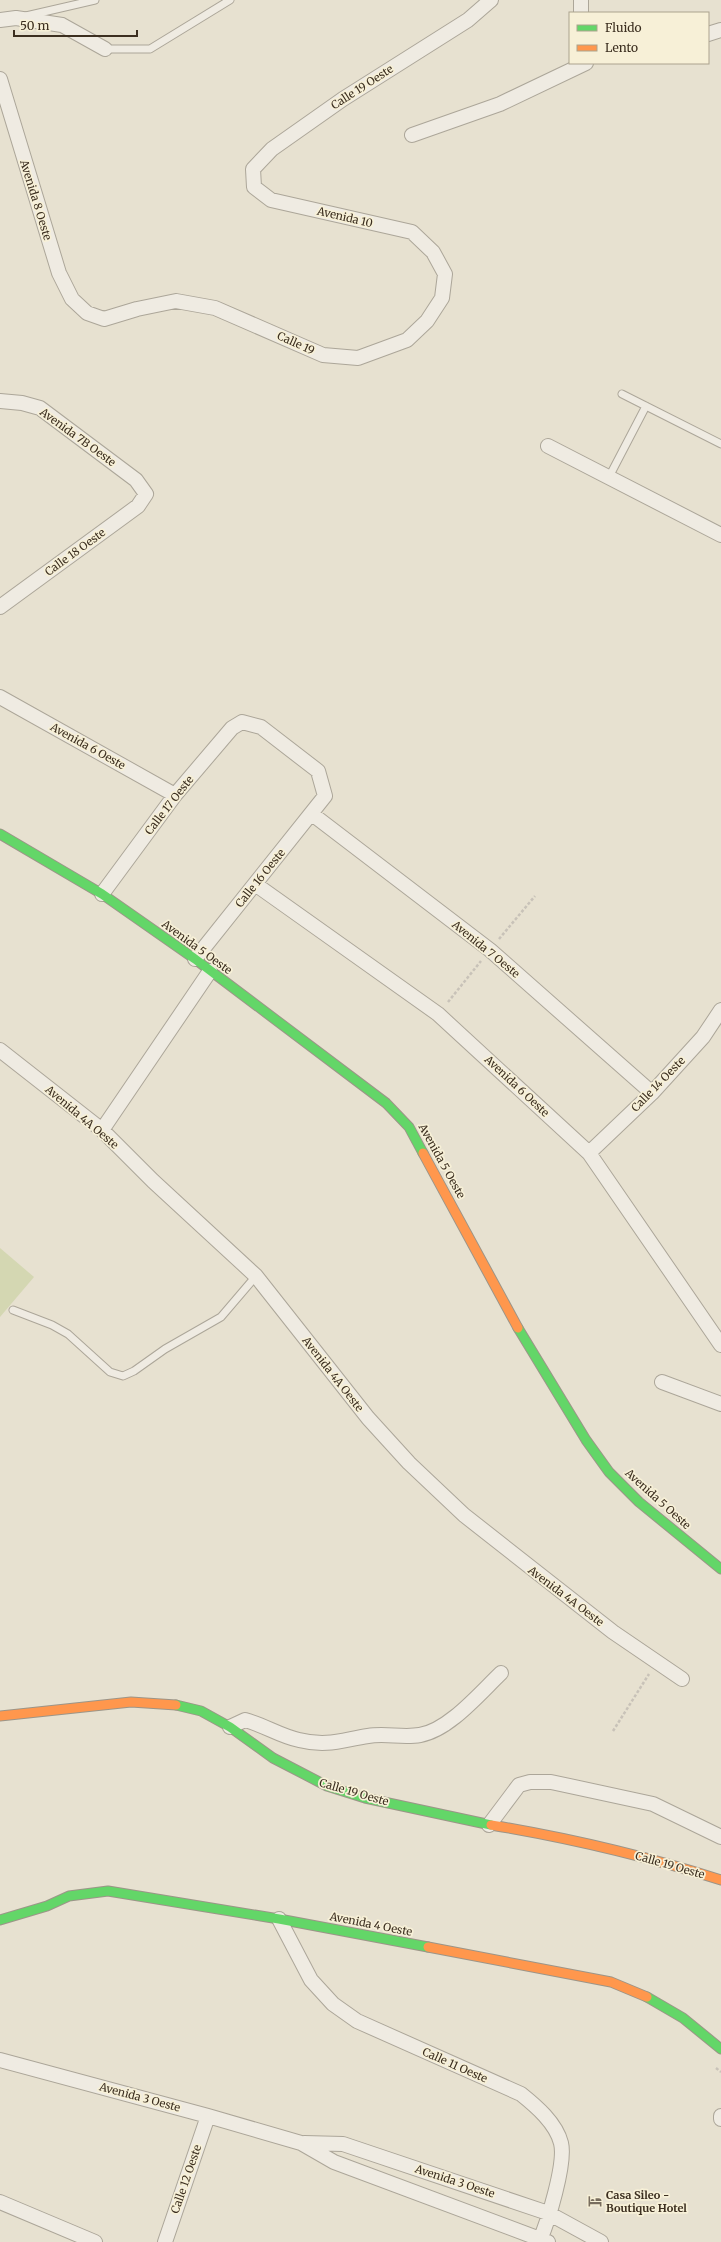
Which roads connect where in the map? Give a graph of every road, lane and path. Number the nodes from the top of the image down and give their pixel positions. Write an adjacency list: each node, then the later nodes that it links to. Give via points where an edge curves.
1 (95, 0): 6 (lane)
2 (230, 0): 10 (lane, via 150,49)
3 (491, 0): 14 (street, Calle 19 Oeste, via 468,20 343,99 272,149 254,169)
4 (581, 0): 5 (street)
5 (581, 12)
6 (16, 18): 7 (street); 10 (street, via 62,25)
7 (0, 20)
8 (721, 30): 9 (street)
9 (709, 34)
10 (105, 49)
11 (584, 64): 13 (street, via 500,104)
12 (0, 79): 16 (street, Avenida 8 Oeste, via 59,273 72,299)
13 (412, 135)
14 (254, 188): 15 (street, Avenida 10, via 271,200 412,232)
15 (433, 252): 16 (street, Calle 19, via 445,274 442,298 427,321 407,340 358,358 323,355 215,308 176,301 137,309 104,320)
16 (87, 313)
17 (622, 394): 19 (lane)
18 (0, 401): 23 (street, Avenida 7B Oeste, via 40,408 136,480)
19 (646, 406): 20 (lane); 22 (lane)
20 (721, 444)
21 (548, 446): 22 (street)
22 (609, 477): 24 (street)
23 (146, 494): 25 (street, Calle 18 Oeste, via 138,506)
24 (721, 535)
25 (0, 607)
26 (0, 697): 27 (street, Avenida 6 Oeste)
27 (174, 795): 28 (street, Calle 17 Oeste, via 232,728 242,722 261,727 318,771); 32 (street, Calle 17 Oeste)
28 (325, 796): 29 (street, Calle 16 Oeste)
29 (312, 814): 31 (street, Calle 16 Oeste); 37 (street, Avenida 7 Oeste, via 490,950)
30 (0, 834): 32 (street, Avenida 5 Oeste)
31 (255, 884): 33 (street, Calle 16 Oeste); 39 (street, Avenida 6 Oeste, via 438,1014)
32 (102, 894): 33 (street, Avenida 5 Oeste)
33 (195, 959): 34 (street, Avenida 5 Oeste)
34 (210, 971): 38 (street); 45 (street, Avenida 5 Oeste, via 386,1103 410,1127 519,1330 586,1440 609,1472 639,1502)
35 (721, 1010): 37 (street, Calle 14 Oeste, via 703,1037)
36 (0, 1050): 38 (street, Avenida 4A Oeste)
37 (652, 1092): 39 (street, Calle 14 Oeste)
38 (102, 1130): 40 (street, Avenida 4A Oeste)
39 (589, 1153): 42 (street, Avenida 6 Oeste)
40 (256, 1276): 41 (lane, via 221,1317 165,1349 134,1372 123,1376 110,1372 68,1334); 46 (street, Avenida 4A Oeste, via 368,1418 420,1473 464,1515 535,1573)
41 (13, 1310)
42 (721, 1345)
43 (662, 1382): 44 (street)
44 (721, 1404)
45 (721, 1569)
46 (657, 1662): 48 (street, Avenida 4A Oeste); 51 (path)
47 (501, 1673): 50 (street, via 447,1723 432,1732 418,1736 380,1734 336,1744 299,1740 245,1720)
48 (682, 1679)
49 (0, 1716): 50 (street, Calle 19 Oeste, via 146,1702 186,1706)
50 (230, 1727): 52 (street, Calle 19 Oeste, via 273,1758 327,1786 365,1798)
51 (613, 1731)
52 (489, 1825): 53 (street, via 519,1785 551,1782 653,1804); 54 (street, Calle 19 Oeste, via 664,1862)
53 (721, 1837)
54 (721, 1880)
55 (279, 1919): 56 (street, Avenida 4 Oeste, via 108,1891 69,1896 47,1906); 57 (street, Avenida 4 Oeste, via 611,1982 657,2001 695,2026); 64 (street, Calle 11 Oeste, via 311,1980 333,2004 357,2021 521,2094 536,2106 552,2125 561,2144 561,2168)
56 (0, 1920)
57 (721, 2049)
58 (0, 2060): 61 (street, Avenida 3 Oeste)
59 (715, 2067): 60 (path)
60 (721, 2072)
61 (208, 2116): 62 (street, Avenida 3 Oeste); 67 (street, Calle 12 Oeste)
62 (302, 2143): 64 (street, Avenida 3 Oeste, via 343,2144); 65 (street, Avenida 3 Oeste, via 334,2162)
63 (0, 2202): 66 (street)
64 (548, 2213): 65 (street, Calle 11 Oeste); 68 (street, Avenida 3 Oeste)
65 (543, 2241)
66 (94, 2242)
67 (164, 2242)
68 (601, 2242)

